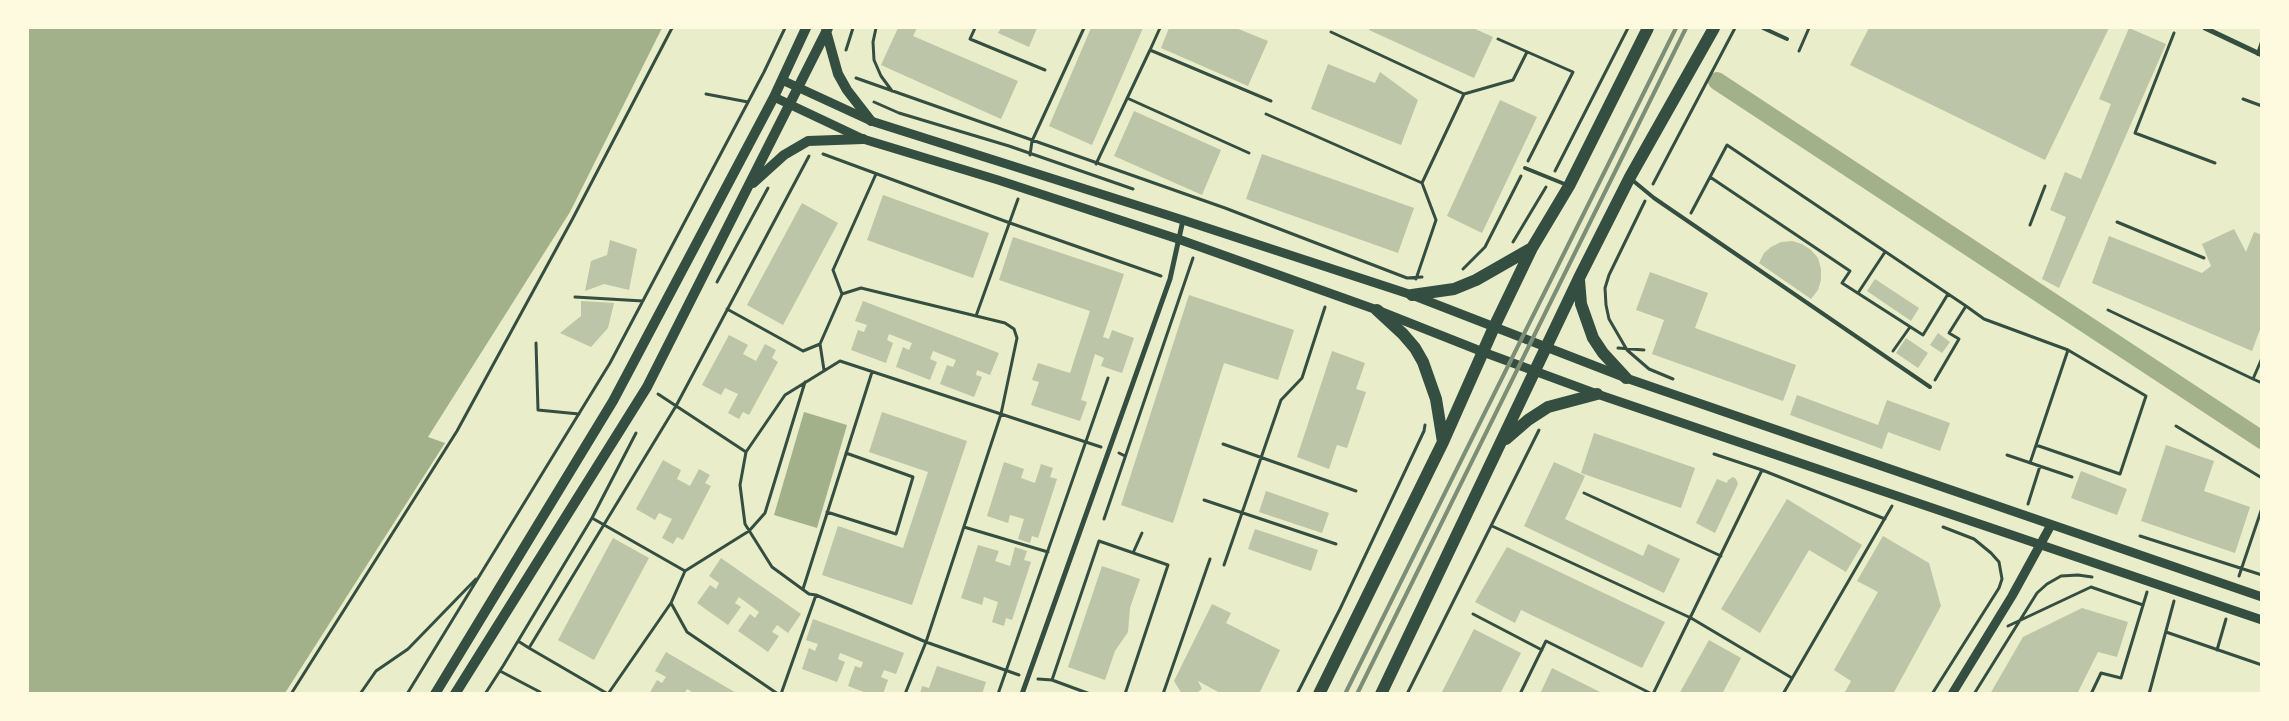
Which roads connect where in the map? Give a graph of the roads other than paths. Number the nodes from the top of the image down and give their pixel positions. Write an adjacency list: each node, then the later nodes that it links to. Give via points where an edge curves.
1 (806, 28): 10 (main road)
2 (1648, 28): 18 (main road)
3 (1714, 28): 17 (main road)
4 (1763, 28): 7 (lane)
5 (2206, 28): 9 (street)
6 (827, 29): 11 (main road); 14 (main road, via 838,74)
7 (1787, 39)
8 (2262, 42): 9 (lane)
9 (2260, 55)
10 (782, 80): 11 (street); 12 (main road)
11 (799, 88): 13 (main road); 14 (street)
12 (774, 97): 13 (street); 39 (main road, via 614,401)
13 (790, 104): 15 (street); 19 (main road)
14 (871, 121): 20 (street)
15 (863, 139): 19 (main road, via 808,141 784,155); 21 (street)
16 (1525, 168): 18 (lane)
17 (1630, 177): 23 (main road); 31 (lane, via 1648,194)
18 (1569, 186): 22 (main road)
19 (748, 187): 40 (main road, via 647,387)
20 (1184, 220): 21 (street); 24 (street)
21 (1178, 239): 25 (street); 41 (street, via 1170,279)
22 (1532, 248): 24 (main road, via 1467,284 1437,293); 26 (main road)
23 (1578, 278): 27 (main road); 30 (main road, via 1581,304 1593,338)
24 (1412, 289): 26 (street)
25 (1377, 310): 28 (street); 33 (main road, via 1404,334 1424,362 1436,399)
26 (1494, 327): 27 (street); 28 (main road)
27 (1547, 347): 29 (main road); 30 (street)
28 (1483, 352): 29 (street); 33 (main road)
29 (1535, 372): 32 (street); 34 (main road)
30 (1626, 378): 35 (street)
31 (1930, 386)
32 (1597, 394): 34 (main road, via 1548,407); 36 (street)
33 (1443, 442): 42 (main road)
34 (1502, 442): 43 (main road)
35 (2051, 525): 36 (street); 37 (street)
36 (2040, 545): 38 (street); 44 (street)
37 (2262, 597)
38 (2262, 620)
39 (435, 694)
40 (455, 694)
41 (1022, 694)
42 (1319, 694)
43 (1381, 694)
44 (1952, 694)

